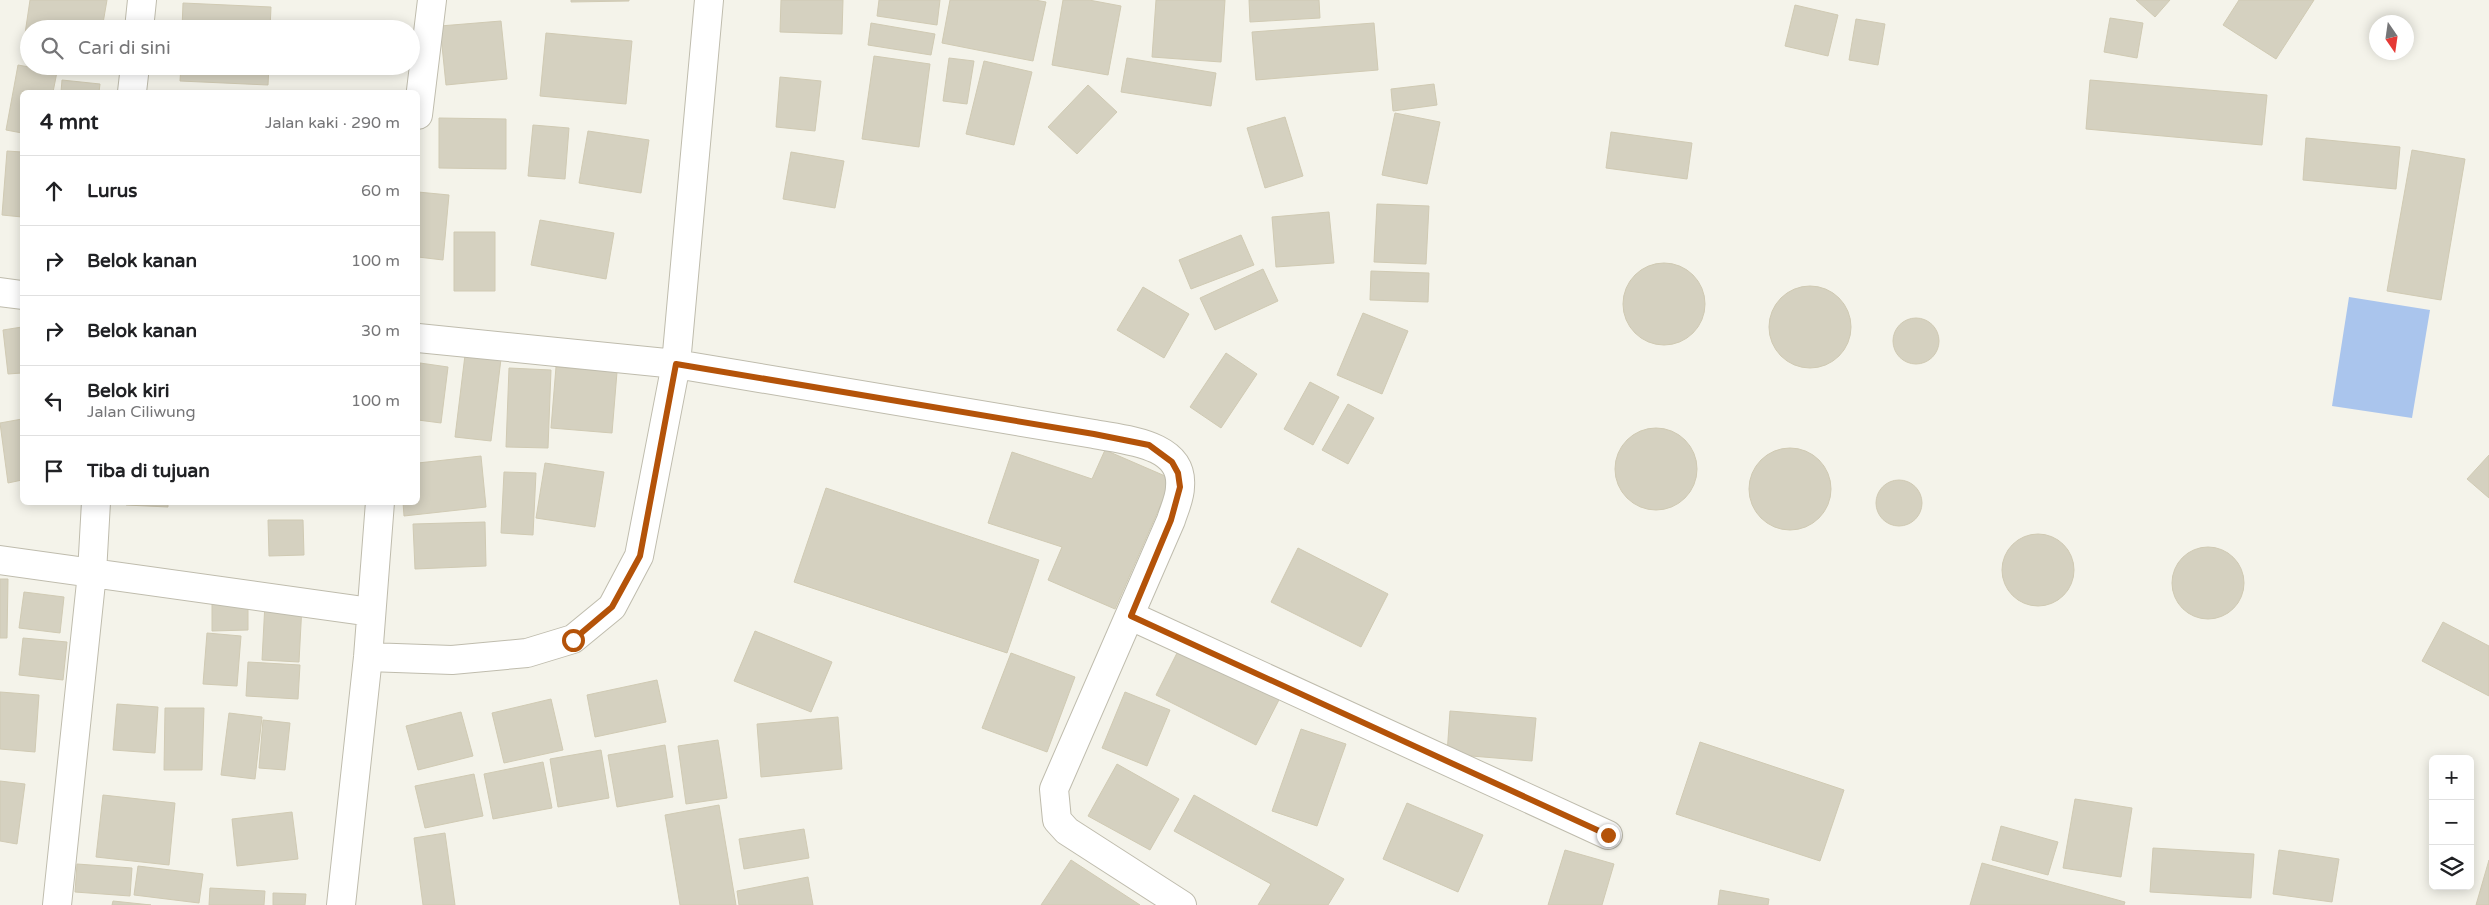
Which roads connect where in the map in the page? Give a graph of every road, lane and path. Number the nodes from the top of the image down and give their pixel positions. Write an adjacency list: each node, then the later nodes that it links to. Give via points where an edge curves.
1 (142, 0): 4 (street)
2 (432, 0): 7 (street)
3 (709, 0): 11 (street)
4 (140, 20)
5 (134, 75): 6 (street)
6 (132, 90)
7 (420, 99)
8 (0, 292): 9 (street)
9 (20, 294)
10 (420, 338): 11 (street)
11 (676, 364): 17 (street, via 1149,445 1172,462 1180,487 1171,520); 18 (street, via 640,556 612,607 573,640 527,653 452,660)
12 (96, 505): 15 (street)
13 (380, 505): 16 (street)
14 (0, 560): 15 (street)
15 (92, 573): 16 (street); 20 (street)
16 (372, 612): 18 (street)
17 (1131, 616): 19 (street); 22 (street, via 1054,788 1057,820 1067,831)
18 (368, 657): 21 (street)
19 (1608, 835)
20 (57, 905)
21 (341, 905)
22 (1182, 905)

